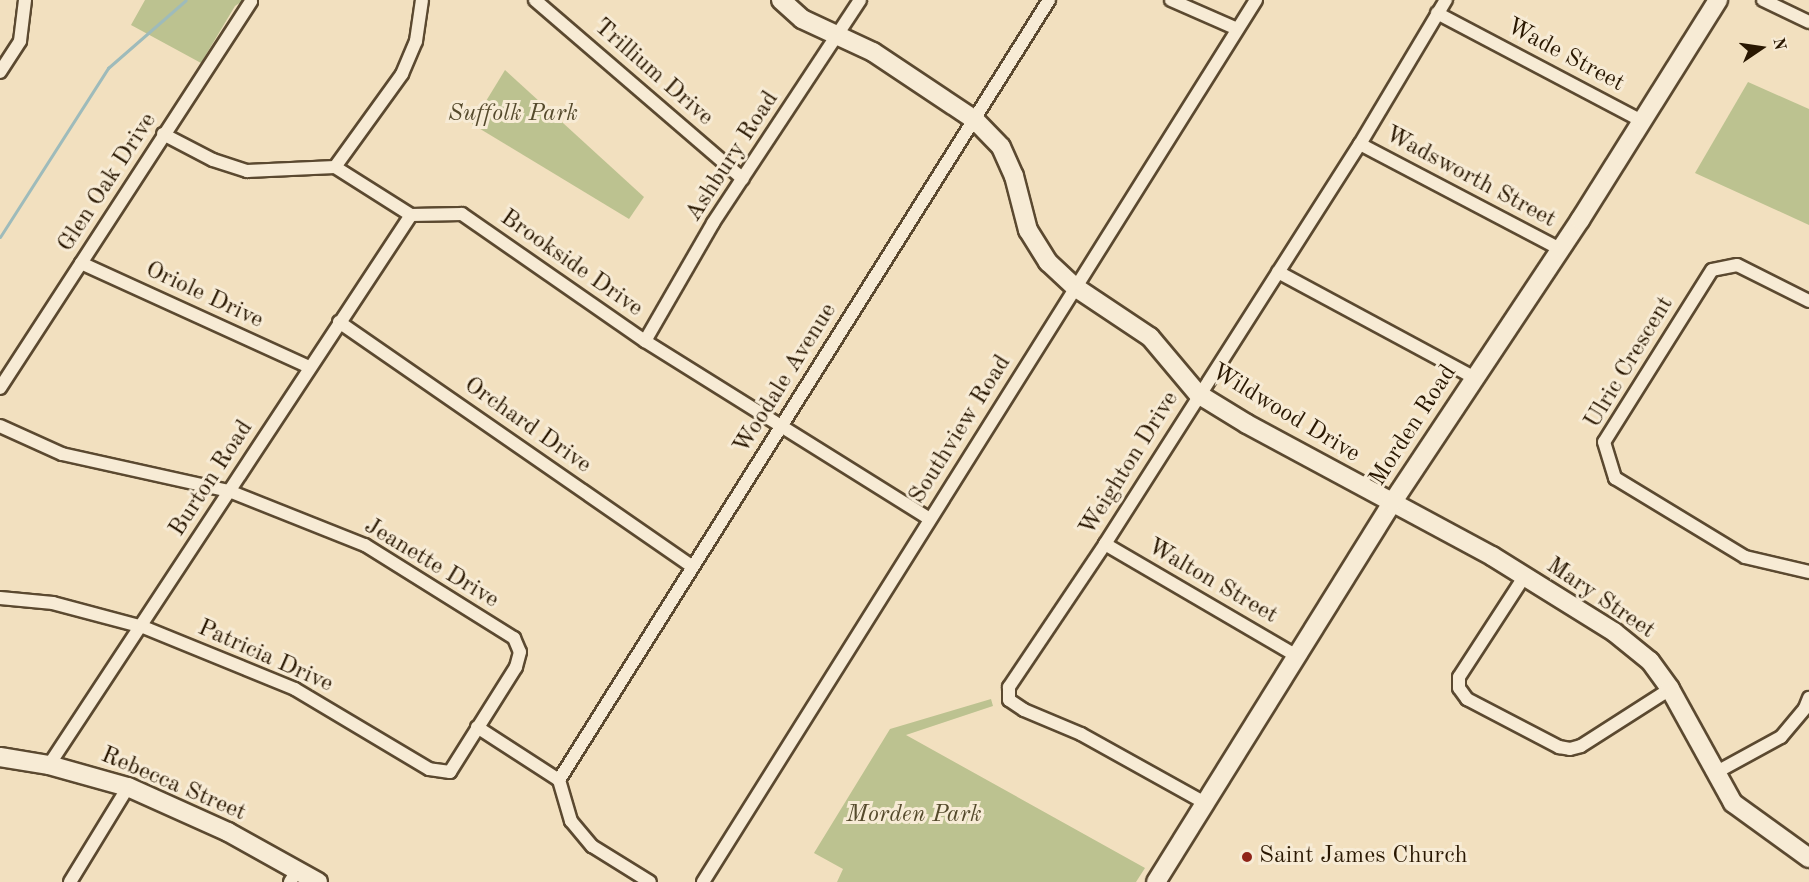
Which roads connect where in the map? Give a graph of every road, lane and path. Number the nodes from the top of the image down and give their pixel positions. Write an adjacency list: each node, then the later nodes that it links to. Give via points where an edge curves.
1 (25, 0): 17 (street, via 20,41)
2 (422, 0): 22 (street, via 416,41 402,74)
3 (535, 0): 23 (street, Trillium Drive)
4 (781, 0): 16 (street, Wildwood Drive, via 802,19)
5 (860, 0): 16 (street, Ashbury Road)
6 (1049, 0): 18 (street, Woodale Avenue)
7 (1171, 0): 15 (street)
8 (1256, 0): 15 (street, Southview Road)
9 (1446, 0): 13 (street, Weighton Drive)
10 (1718, 0): 19 (street, Morden Road)
11 (1763, 0): 14 (street)
12 (251, 1): 20 (street, Glen Oak Drive)
13 (1437, 13): 19 (street, Wade Street); 21 (street, Weighton Drive)
14 (1809, 22)
15 (1237, 29): 28 (street, Southview Road)
16 (838, 36): 18 (street, Wildwood Drive, via 873,52); 23 (street, Ashbury Road)
17 (0, 72)
18 (975, 120): 28 (street, Wildwood Drive, via 1001,147 1014,176 1028,230 1048,262); 37 (street, Woodale Avenue)
19 (1642, 121): 25 (street, Morden Road)
20 (163, 134): 22 (street, via 213,160 248,171); 26 (street, Glen Oak Drive)
21 (1360, 144): 25 (street, Wadsworth Street); 27 (street, Weighton Drive)
22 (335, 167): 24 (street)
23 (743, 179): 31 (street, Ashbury Road)
24 (411, 215): 30 (street, Burton Road); 31 (street, Brookside Drive, via 462,214)
25 (1560, 249): 33 (street, Morden Road)
26 (81, 263): 32 (street, Oriole Drive); 34 (street, Glen Oak Drive)
27 (1278, 272): 33 (street); 35 (street, Weighton Drive)
28 (1075, 287): 35 (street, Wildwood Drive, via 1150,337); 40 (street, Southview Road)
29 (1809, 301): 43 (street, Ulric Crescent, via 1737,265 1712,270 1604,442 1615,478 1745,557)
30 (339, 322): 32 (street, Burton Road); 42 (street, Orchard Drive)
31 (645, 341): 37 (street, Brookside Drive)
32 (309, 368): 38 (street, Burton Road)
33 (1473, 377): 39 (street, Morden Road)
34 (0, 388)
35 (1198, 394): 39 (street, Wildwood Drive); 41 (street, Weighton Drive)
36 (0, 426): 38 (street, Jeanette Drive, via 62,454)
37 (781, 426): 40 (street, Brookside Drive); 42 (street, Woodale Avenue)
38 (229, 491): 46 (street, Burton Road); 50 (street, Jeanette Drive, via 365,545 514,638 519,652 516,667)
39 (1392, 503): 44 (street, Mary Street, via 1441,525); 47 (street, Morden Road)
40 (930, 519): 62 (street, Southview Road)
41 (1105, 544): 47 (street, Walton Street); 56 (street, Weighton Drive, via 1009,687 1009,700 1081,734)
42 (692, 566): 54 (street, Woodale Avenue)
43 (1809, 572)
44 (1524, 577): 48 (street, Mary Street, via 1614,632 1650,661); 48 (street, via 1459,677 1459,688 1467,699 1558,747 1570,749 1581,746)
45 (0, 598): 46 (street, Patricia Drive, via 53,603)
46 (143, 627): 50 (street, Patricia Drive, via 295,689 429,769 450,772); 52 (street, Burton Road)
47 (1297, 656): 56 (street, Morden Road)
48 (1670, 689): 53 (street, Mary Street)
49 (1809, 698): 53 (street, via 1781,737)
50 (477, 727): 54 (street)
51 (0, 757): 52 (street, Rebecca Street)
52 (49, 765): 55 (street, Rebecca Street)
53 (1715, 772): 57 (street, Mary Street, via 1733,802)
54 (559, 780): 61 (street, via 571,821 592,846)
55 (128, 787): 58 (street, Rebecca Street, via 228,832); 59 (street)
56 (1205, 803): 63 (street, Morden Road)
57 (1809, 858)
58 (293, 876): 60 (street, Rebecca Street)
59 (70, 882)
60 (318, 882)
61 (650, 882)
62 (703, 882)
63 (1156, 882)

